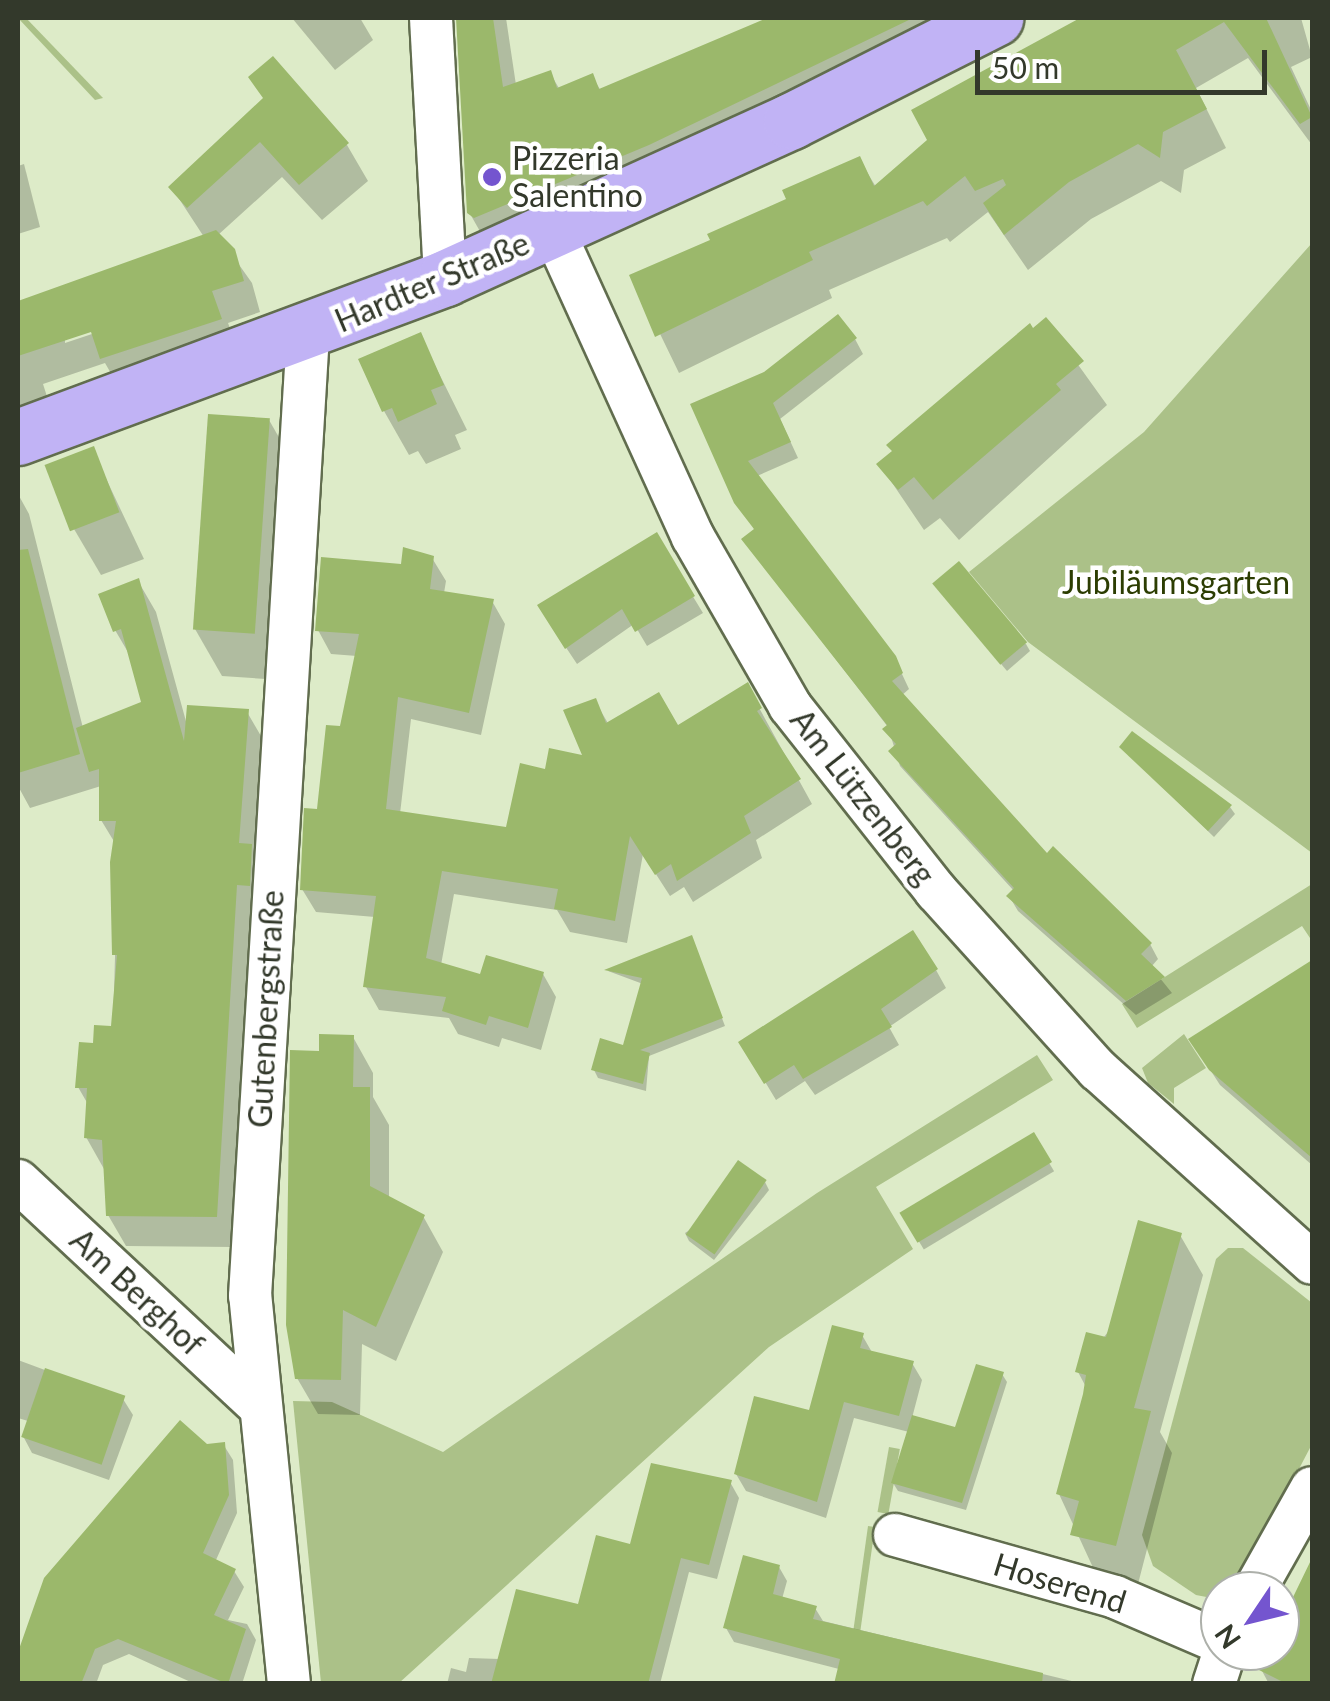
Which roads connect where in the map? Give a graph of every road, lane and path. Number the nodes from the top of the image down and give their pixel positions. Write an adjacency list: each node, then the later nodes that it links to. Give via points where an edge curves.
1 (431, 18): 4 (street)
2 (995, 18): 3 (main road, Hardter Straße)
3 (553, 230): 4 (main road, Hardter Straße); 8 (street, Am Lützenberg, via 693,537 790,706 936,892 1098,1070)
4 (445, 278): 5 (main road, Hardter Straße)
5 (308, 334): 6 (main road, Hardter Straße); 9 (street, Gutenbergstraße, via 250,1296)
6 (18, 437)
7 (18, 1181): 9 (street, Am Berghof)
8 (1312, 1263)
9 (256, 1403): 14 (street, Gutenbergstraße)
10 (1312, 1488): 12 (street)
11 (895, 1535): 13 (street, Hoserend, via 1115,1597)
12 (1265, 1571)
13 (1200, 1633)
14 (288, 1684)

